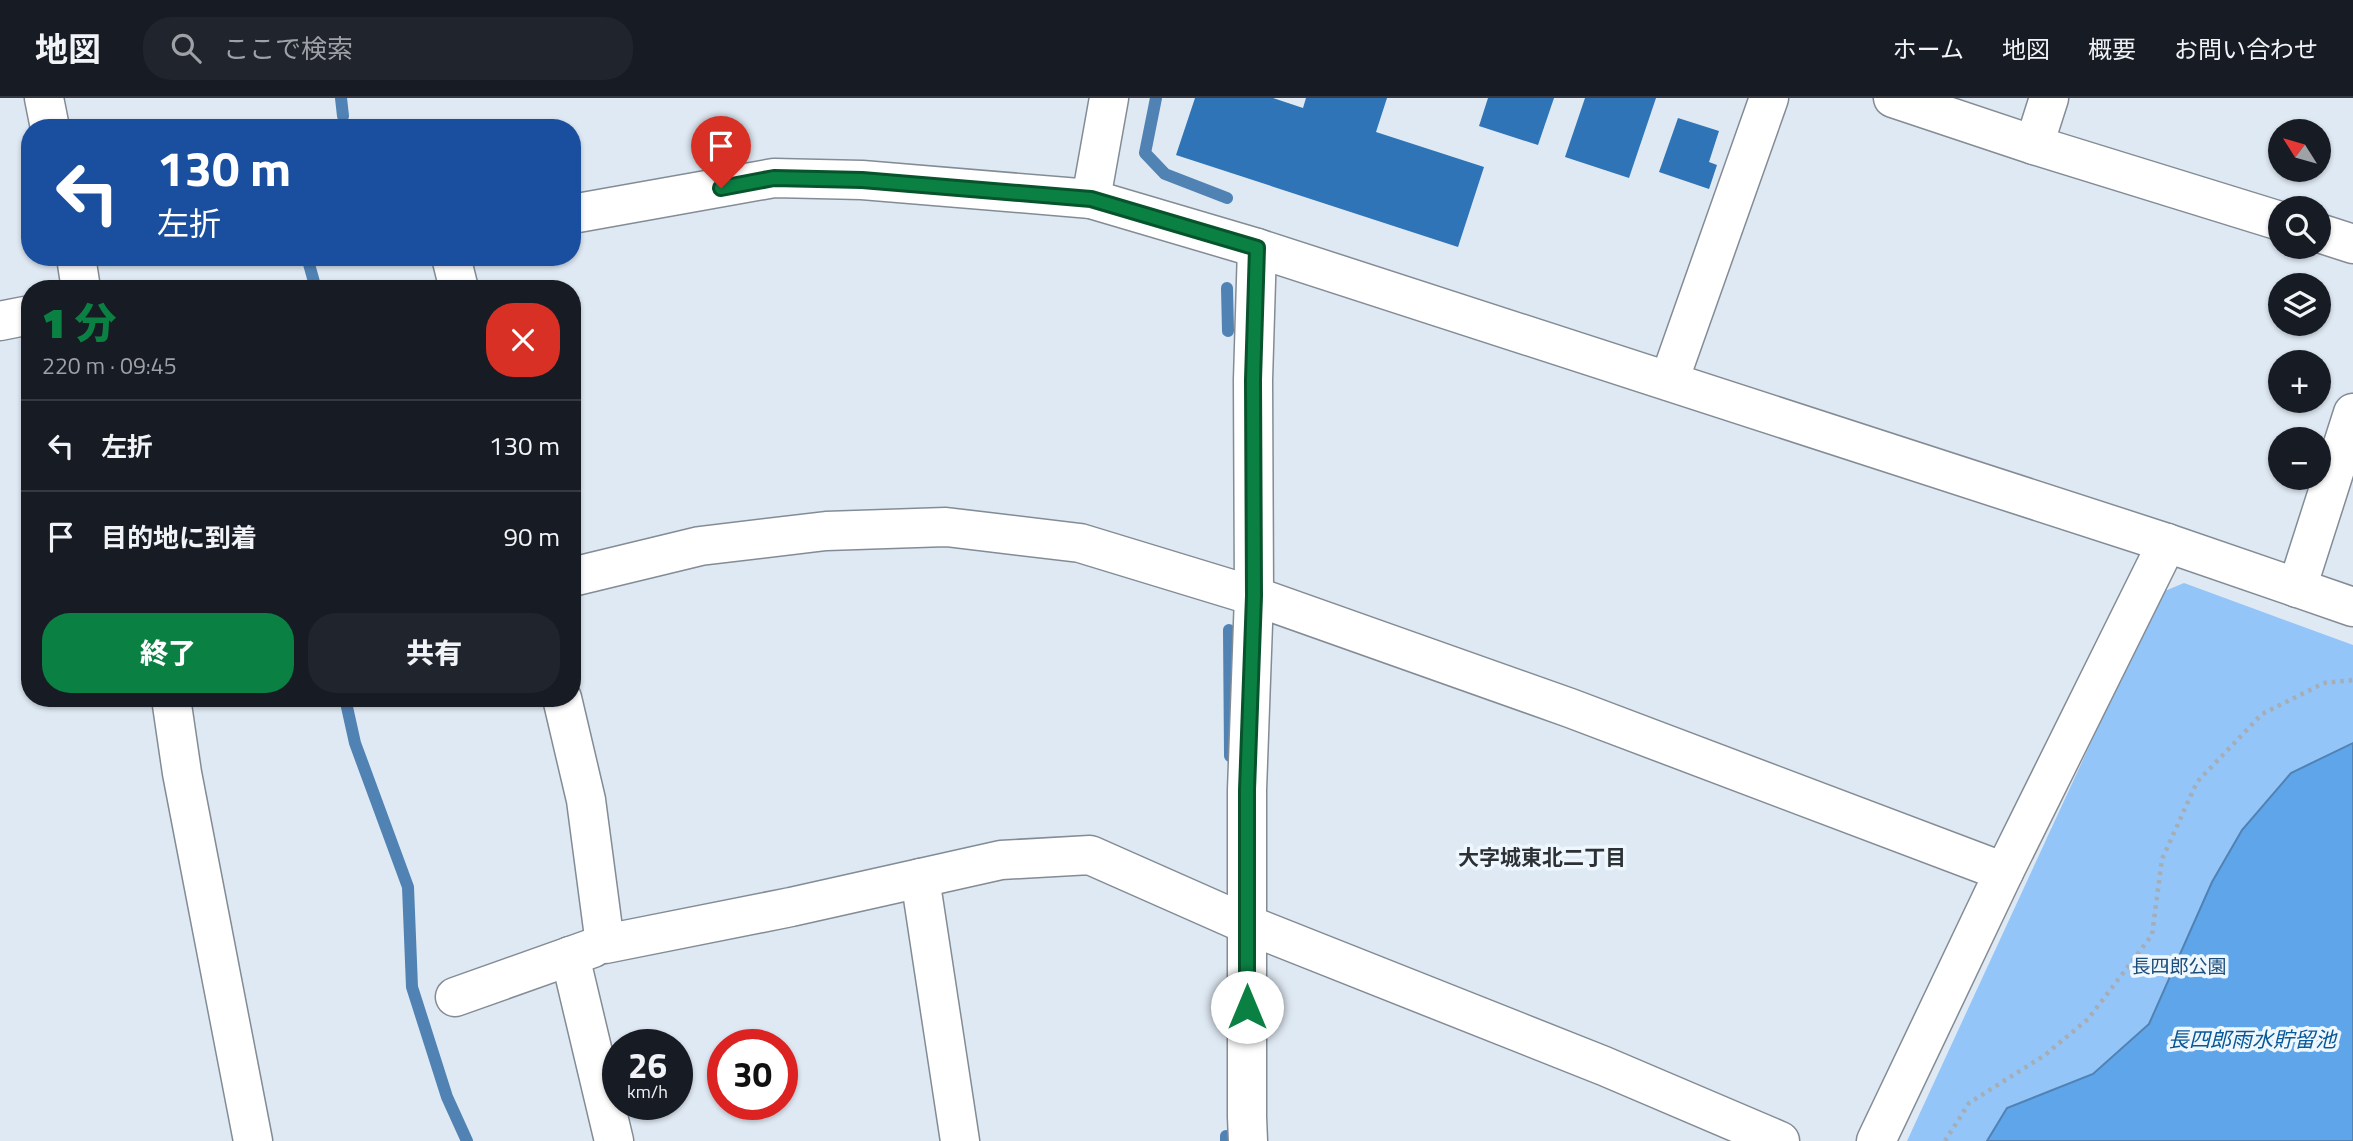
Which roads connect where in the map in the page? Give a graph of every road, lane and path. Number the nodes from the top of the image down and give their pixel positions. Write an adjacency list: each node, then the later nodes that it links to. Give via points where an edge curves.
1 (44, 98): 6 (street)
2 (1109, 98): 8 (street)
3 (1769, 98): 16 (street)
4 (1893, 98): 7 (street)
5 (2049, 98): 7 (street)
6 (48, 119)
7 (2034, 145): 10 (street)
8 (1091, 199): 9 (street, via 862,180 774,178); 13 (street)
9 (581, 212)
10 (2268, 217)
11 (2331, 237): 12 (street)
12 (2353, 244)
13 (1257, 248): 16 (street); 21 (street)
14 (21, 317): 15 (street)
15 (0, 321)
16 (1669, 381): 18 (street)
17 (2353, 413): 20 (street)
18 (2167, 543): 20 (street); 26 (street)
19 (581, 575): 21 (street, via 700,546 826,531 946,527 1080,543)
20 (2297, 588): 22 (street)
21 (1254, 596): 26 (street, via 1570,708); 28 (street)
22 (2353, 607)
23 (2353, 680): 38 (path, via 2324,683 2262,714 2197,782 2162,859 2152,936 2088,1019 2045,1055 1969,1103)
24 (172, 707): 32 (street)
25 (564, 707): 29 (street, via 586,800)
26 (2004, 872): 37 (street)
27 (920, 878): 28 (street, via 1001,860 1090,855); 29 (street); 34 (street)
28 (1246, 923): 35 (street); 36 (street)
29 (605, 944): 30 (street)
30 (569, 956): 31 (street); 33 (street)
31 (455, 997)
32 (253, 1141)
33 (614, 1141)
34 (960, 1141)
35 (1248, 1141)
36 (1780, 1141)
37 (1876, 1141)
38 (1945, 1141)

